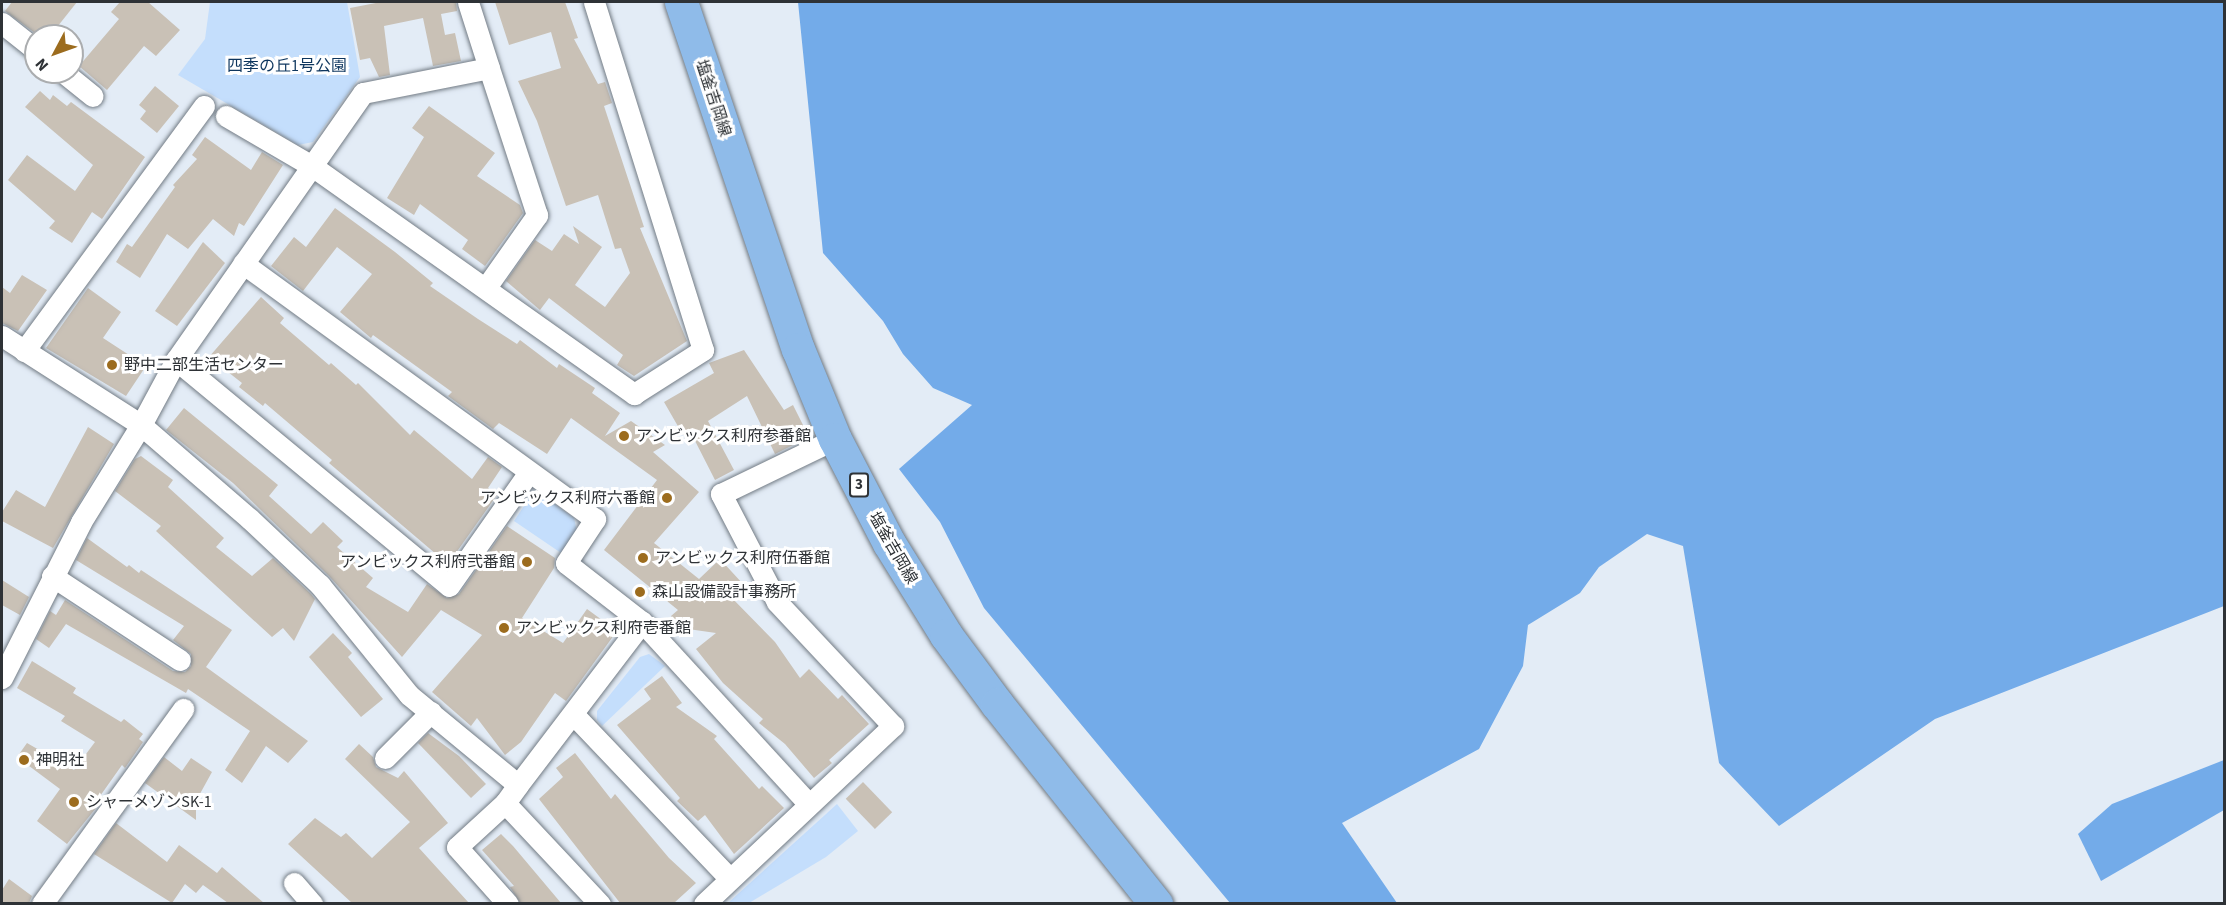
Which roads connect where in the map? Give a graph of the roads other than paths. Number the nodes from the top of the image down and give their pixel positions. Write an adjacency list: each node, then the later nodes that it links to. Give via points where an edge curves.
1 (468, 2): 6 (street)
2 (594, 2): 13 (street, via 703,350 634,394)
3 (681, 2): 18 (main road, 塩釜吉岡線 / 3, via 764,254)
4 (2, 23): 5 (street)
5 (24, 40)
6 (489, 68): 11 (street, via 363,93); 13 (street, via 537,215)
7 (78, 84): 8 (street)
8 (93, 96)
9 (204, 106): 15 (street)
10 (226, 116): 11 (street)
11 (312, 166): 12 (street); 13 (street)
12 (243, 263): 16 (street); 19 (street)
13 (487, 286)
14 (2, 336): 15 (street)
15 (24, 351): 17 (street)
16 (176, 360): 17 (street); 19 (street, via 449,586)
17 (141, 425): 20 (street); 25 (street, via 320,585 409,695)
18 (835, 439): 30 (street, via 721,494 777,602 892,726); 38 (main road, 塩釜吉岡線 / 3, via 889,543 946,635)
19 (529, 472): 21 (street, via 595,519 566,563)
20 (52, 576): 22 (street); 23 (street)
21 (642, 622): 26 (street); 30 (street)
22 (180, 660)
23 (2, 678)
24 (183, 709): 33 (street)
25 (430, 712): 27 (street); 28 (street)
26 (574, 715): 28 (street); 31 (street)
27 (384, 758)
28 (518, 785): 29 (street)
29 (505, 803): 35 (street, via 457,847); 36 (street)
30 (809, 804): 31 (street)
31 (730, 879): 37 (street)
32 (294, 883): 34 (street)
33 (42, 903)
34 (312, 903)
35 (508, 903)
36 (600, 903)
37 (704, 903)
38 (1156, 903)

